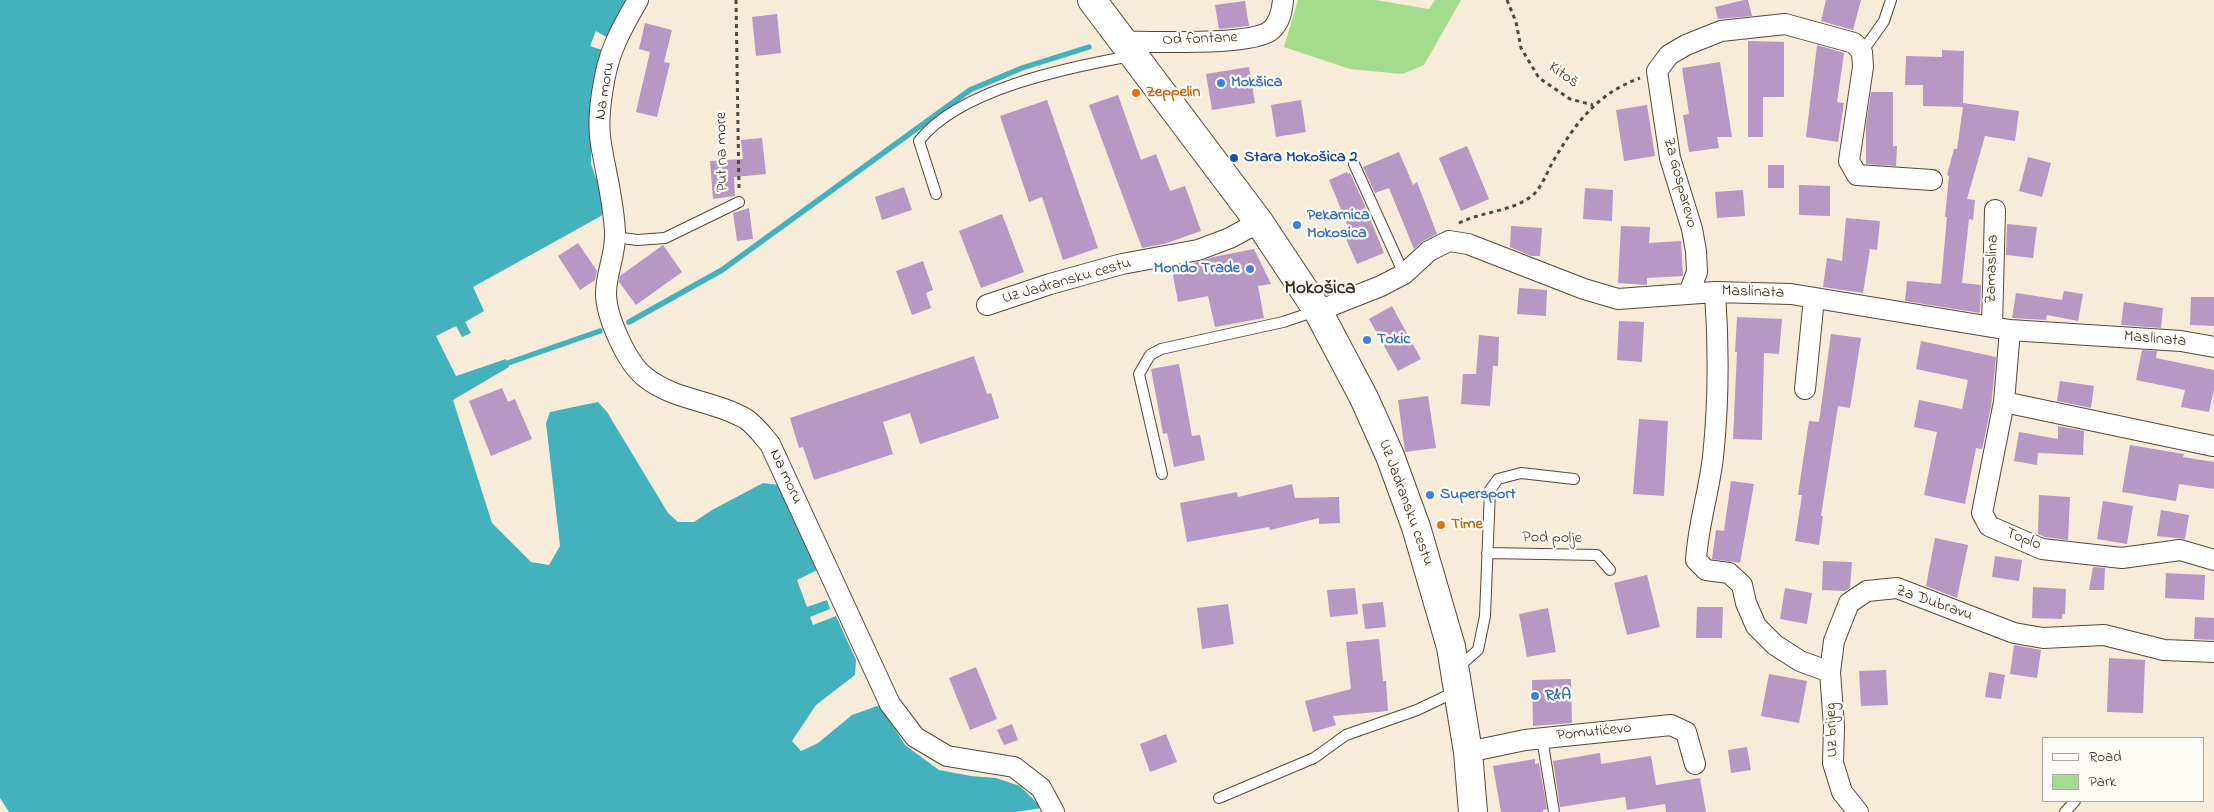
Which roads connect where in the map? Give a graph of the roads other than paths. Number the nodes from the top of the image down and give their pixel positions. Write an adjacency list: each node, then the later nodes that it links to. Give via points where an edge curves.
1 (638, 0): 13 (street, Na moru, via 614,45 599,118)
2 (1092, 0): 5 (main road, Uz Jadransku cestu)
3 (1283, 0): 5 (street, Od fontane, via 1281,15 1270,30 1258,36)
4 (1891, 0): 6 (lane, via 1884,21)
5 (1130, 48): 9 (lane, via 984,96 927,131 919,141); 12 (main road, Uz Jadransku cestu)
6 (1862, 52): 8 (street, via 1863,67 1849,161 1857,174); 16 (street, Za Gosparevo, via 1854,43 1785,24 1721,32 1668,55 1657,71 1670,158 1696,251 1697,272)
7 (1354, 164): 14 (lane)
8 (1932, 180)
9 (936, 194)
10 (738, 202): 13 (lane, Put na more, via 664,238 637,240)
11 (1995, 210): 20 (street, Zamaslina)
12 (1259, 222): 18 (street, Uz Jadransku cestu, via 1198,250 1122,264); 19 (main road, Uz Jadransku cestu)
13 (616, 237): 38 (street, Na moru, via 606,292 620,341 645,377 675,394 724,408 748,420 770,444 890,704 915,737 947,756 1014,767 1041,788)
14 (1404, 274): 16 (street, Maslinata, via 1430,251 1448,241 1468,244 1618,299); 19 (street)
15 (1714, 292): 16 (street, Maslinata); 17 (street, Maslinata, via 1791,294); 31 (street, via 1719,345 1717,403 1713,459 1696,560 1706,570 1729,573 1742,585 1756,626 1775,645 1800,661)
16 (1689, 293)
17 (1814, 298): 20 (street, Maslinata); 22 (street)
18 (987, 304)
19 (1318, 311): 25 (lane, via 1161,349 1150,355 1139,374); 32 (main road, Uz Jadransku cestu, via 1364,398 1390,456 1416,527 1451,647)
20 (2001, 329): 21 (street, Maslinata, via 2181,341); 23 (street, Toplo)
21 (2214, 347)
22 (1805, 389)
23 (2004, 402): 24 (street); 28 (street, Toplo, via 1982,513 1989,526 2042,549 2122,558 2180,550)
24 (2213, 446)
25 (1162, 474)
26 (1574, 479): 27 (lane, via 1521,473 1498,479 1490,490)
27 (1487, 554): 29 (lane, Pod polje, via 1597,555); 32 (lane, via 1485,616 1478,650)
28 (2214, 560)
29 (1610, 570)
30 (2214, 652): 31 (street, Za Dubravu, via 2164,650 2104,634 2044,638 2014,633 1897,588 1867,591 1849,604 1834,641)
31 (1830, 672): 41 (street, Uz brijeg, via 1833,763 1842,792)
32 (1456, 681): 34 (main road, Uz Jadransku cestu); 36 (lane, via 1417,710 1346,735 1314,758)
33 (1542, 738): 34 (street, Pomutićevo); 35 (street, Pomutićevo, via 1671,725 1686,732); 40 (lane)
34 (1468, 752): 39 (main road, Uz Jadransku cestu)
35 (1695, 764)
36 (1219, 798)
37 (2074, 802): 42 (lane)
38 (1054, 812)
39 (1473, 812)
40 (1554, 812)
41 (1858, 812)
42 (2065, 812)

